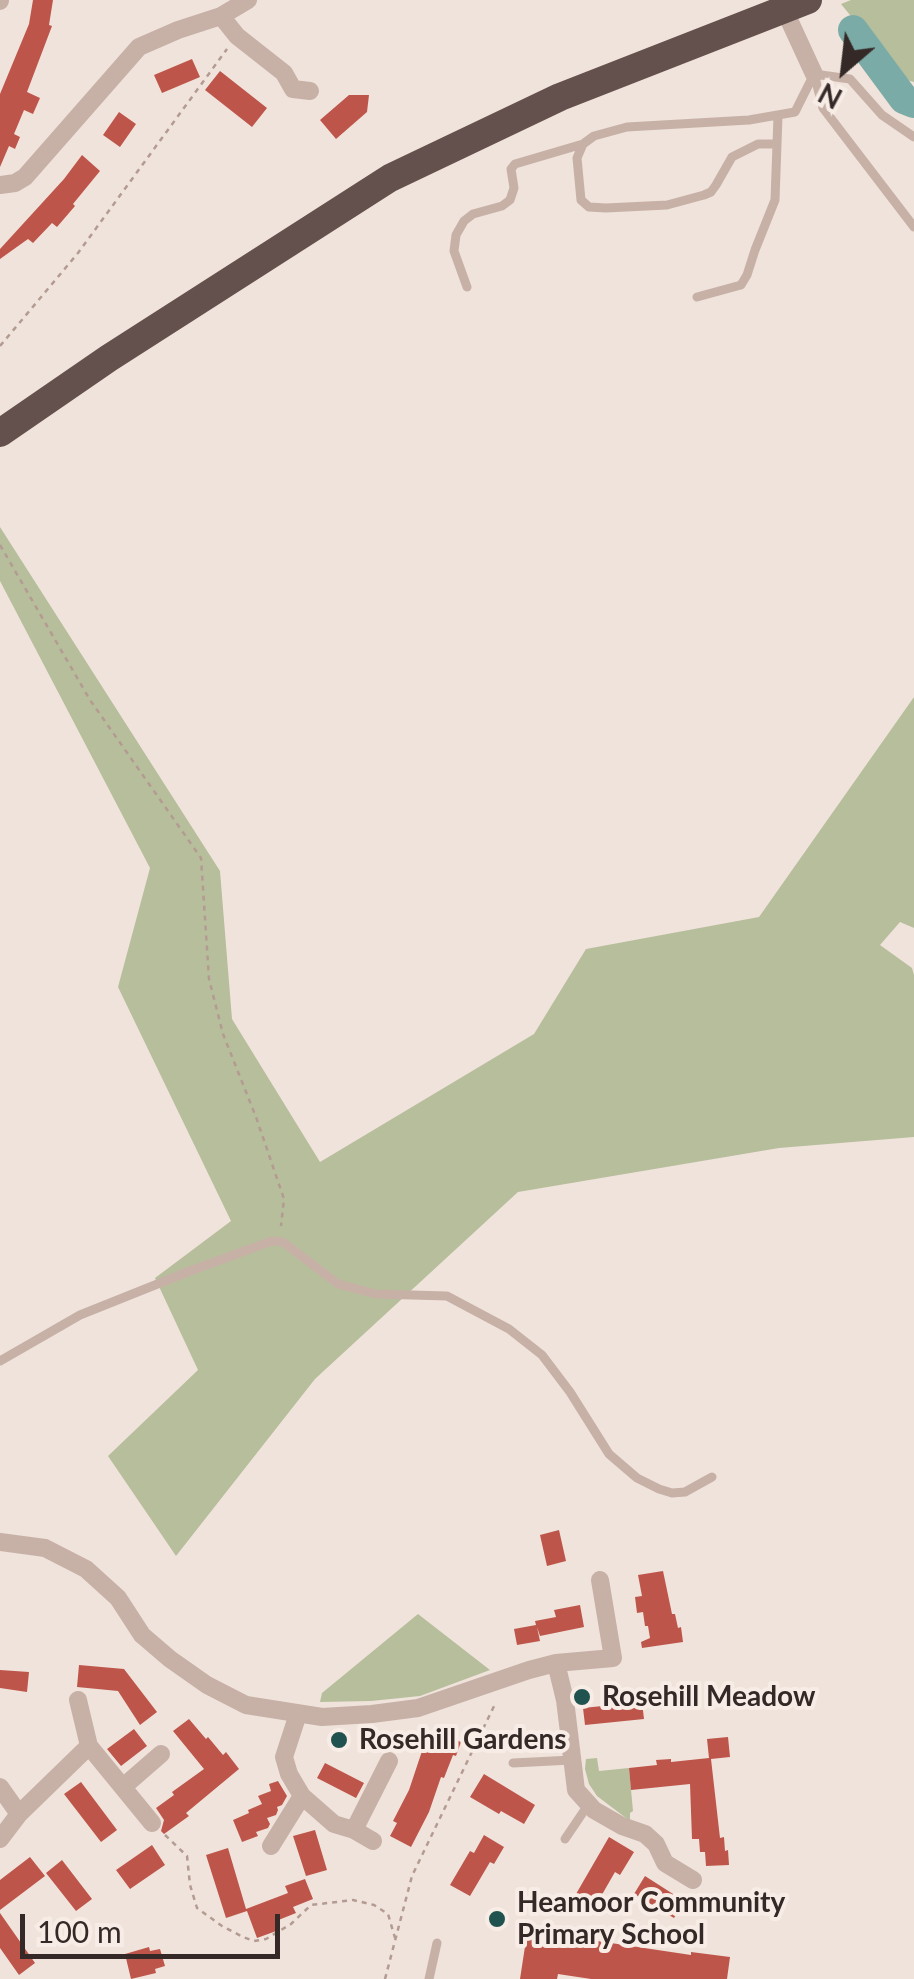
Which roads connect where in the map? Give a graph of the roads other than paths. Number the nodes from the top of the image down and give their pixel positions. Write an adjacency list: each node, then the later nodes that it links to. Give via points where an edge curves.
1 (248, 0): 3 (street)
2 (796, 5): 4 (street); 14 (highway, via 560,96 390,178)
3 (221, 16): 5 (street, via 284,72 293,89); 10 (street, via 139,47 25,176)
4 (814, 74): 6 (lane, via 796,112); 7 (lane, via 850,79 882,115); 11 (lane, via 823,108)
5 (310, 90)
6 (778, 116): 8 (lane, via 627,127); 9 (lane)
7 (914, 137)
8 (583, 144): 9 (lane, via 579,193 584,204 598,208 667,205 704,195 732,157 758,144); 12 (lane, via 514,164 510,200 464,221 454,251)
9 (777, 144): 13 (lane, via 775,200 747,275 741,285)
10 (0, 185)
11 (914, 226)
12 (467, 287)
13 (697, 298)
14 (0, 433)
15 (0, 1361): 16 (lane, via 80,1315 190,1270 283,1242 338,1284 376,1294 447,1296 509,1329 542,1355 609,1454 638,1478 672,1493)
16 (712, 1477)
17 (0, 1542): 21 (street, via 44,1548 86,1568 170,1660 246,1705)
18 (600, 1580): 19 (street, via 614,1658)
19 (556, 1664): 21 (street, via 418,1708); 24 (street)
20 (78, 1700): 22 (street)
21 (298, 1714): 29 (street, via 284,1757)
22 (89, 1746): 28 (street); 31 (street)
23 (161, 1754): 28 (street)
24 (572, 1760): 26 (lane); 30 (street, via 576,1790)
25 (388, 1761): 33 (street)
26 (513, 1763)
27 (0, 1787): 31 (street)
28 (123, 1787): 32 (street)
29 (302, 1796): 33 (street, via 334,1824); 37 (street)
30 (588, 1805): 35 (lane); 38 (street, via 645,1834 666,1863)
31 (19, 1814): 34 (street)
32 (152, 1823)
33 (354, 1830): 36 (street)
34 (0, 1839)
35 (565, 1839)
36 (373, 1842)
37 (271, 1846)
38 (693, 1880)
39 (437, 1943): 40 (lane)
40 (429, 1979)

